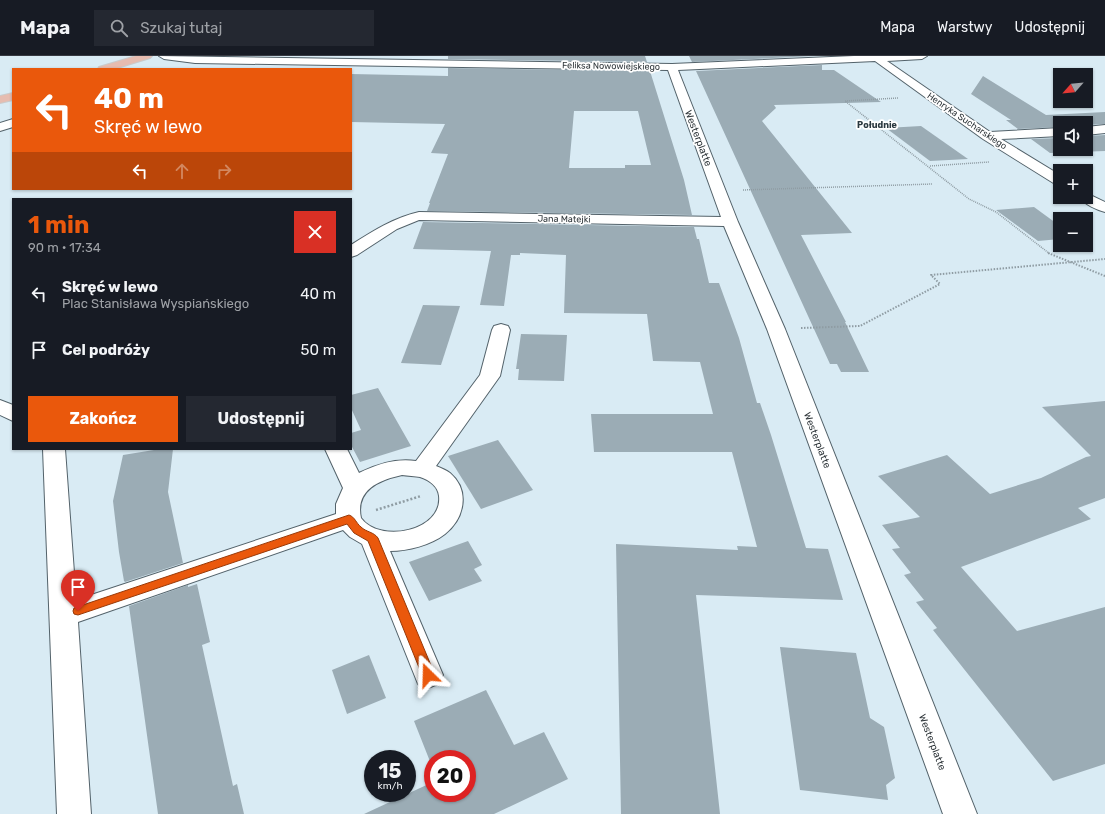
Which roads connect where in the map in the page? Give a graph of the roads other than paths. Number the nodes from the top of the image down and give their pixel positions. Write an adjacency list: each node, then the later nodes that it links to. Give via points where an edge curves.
1 (147, 56): 8 (main road)
2 (164, 56): 6 (street, Feliksa Nowowiejskiego)
3 (922, 56): 4 (street, Feliksa Nowowiejskiego)
4 (871, 57): 7 (street, Feliksa Nowowiejskiego); 16 (street, Henryka Sucharskiego)
5 (428, 59): 6 (street, Feliksa Nowowiejskiego); 7 (street, Feliksa Nowowiejskiego)
6 (296, 65)
7 (672, 67): 20 (street, Westerplatte)
8 (106, 68)
9 (12, 96): 10 (main road)
10 (0, 100)
11 (12, 123): 12 (street)
12 (0, 127)
13 (1093, 130): 14 (street)
14 (1105, 130)
15 (1053, 132): 16 (street)
16 (987, 136): 17 (street, Henryka Sucharskiego)
17 (1053, 177)
18 (1093, 200): 19 (street)
19 (1105, 208)
20 (730, 222): 21 (street, Jana Matejki, via 419,216 398,223); 34 (street, Westerplatte, via 776,329)
21 (352, 251)
22 (501, 330): 27 (street, via 490,376)
23 (0, 406): 24 (street)
24 (12, 413)
25 (54, 450): 31 (street)
26 (337, 450): 28 (street)
27 (422, 469): 28 (street, via 402,467 381,472 371,476); 30 (street, via 439,476 450,486 453,500 442,522 426,534 405,540)
28 (356, 488): 29 (street, via 347,507)
29 (349, 519): 30 (street, via 358,530); 31 (street)
30 (372, 538): 32 (street)
31 (63, 616): 33 (street)
32 (428, 675)
33 (74, 814)
34 (960, 814)

